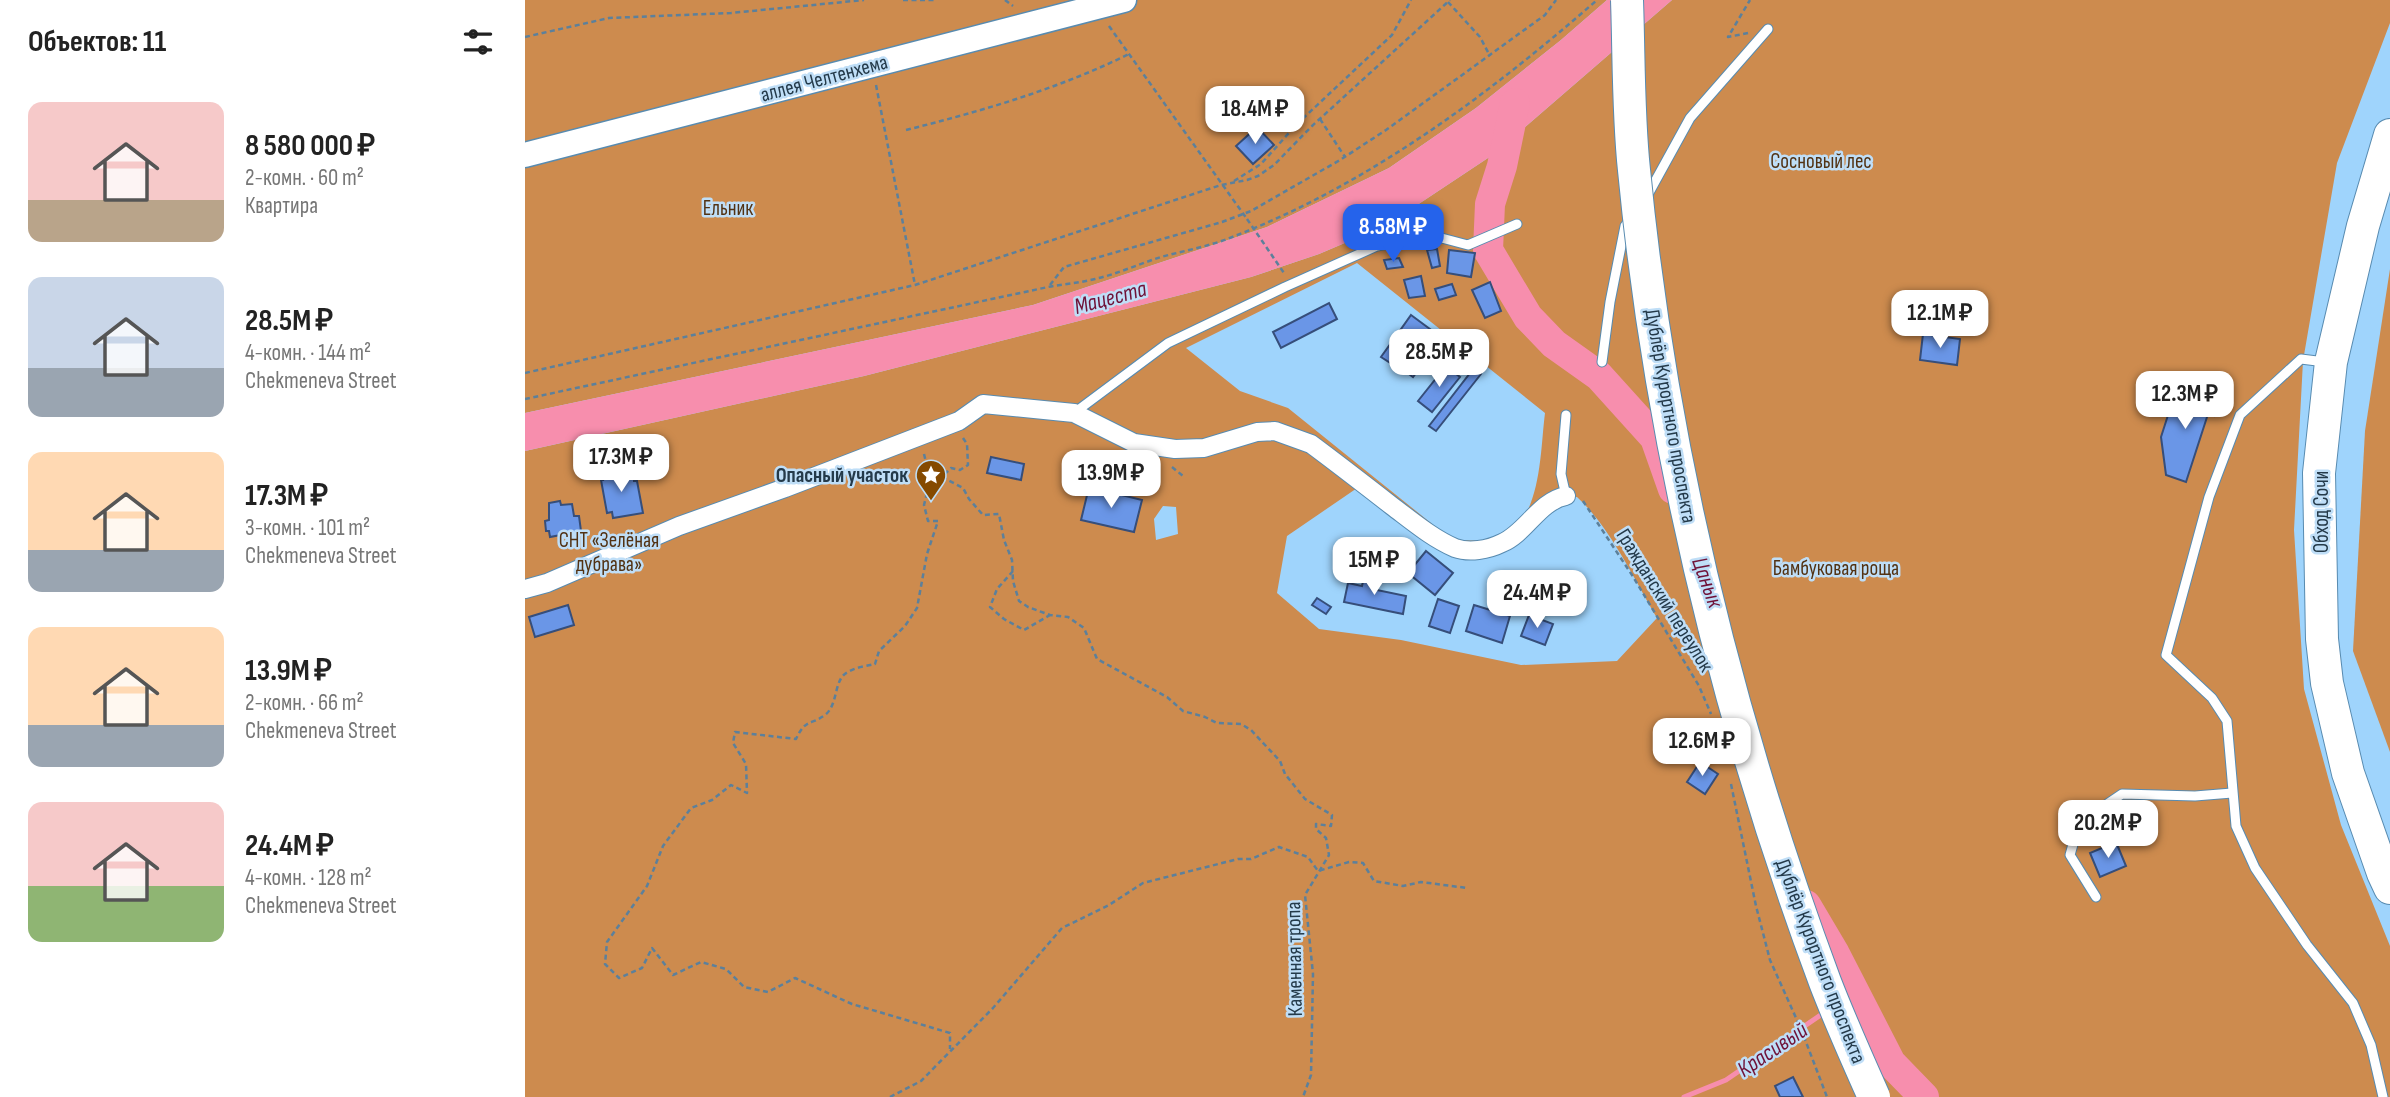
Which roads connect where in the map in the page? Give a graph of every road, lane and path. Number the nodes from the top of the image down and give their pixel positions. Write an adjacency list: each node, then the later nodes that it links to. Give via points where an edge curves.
1 (864, 0): 13 (path, via 731,13 609,18)
2 (903, 0): 3 (path)
3 (937, 0)
4 (1124, 0): 20 (main road, аллея Челтенхема)
5 (1411, 0): 22 (path, via 1392,35 1261,164)
6 (1556, 0): 15 (path, via 1545,15)
7 (1597, 0): 28 (path, via 1537,52 1431,130 1285,215 1226,240 1096,279)
8 (1627, 0): 52 (highway, Дублёр Курортного проспекта, bridge, via 1633,168 1658,359 1702,583 1784,867 1826,984)
9 (1750, 0): 11 (path, via 1728,37)
10 (1449, 1): 15 (path, via 1481,37); 17 (path)
11 (1768, 29): 29 (lane, via 1690,118 1651,191 1625,226)
12 (1112, 30): 14 (path)
13 (525, 37)
14 (1129, 54): 18 (path, via 1088,74 971,114); 23 (path)
15 (1490, 55): 21 (path)
16 (874, 76): 27 (path)
17 (1320, 119): 21 (path); 22 (path, via 1274,165 1258,176)
18 (905, 130)
19 (2390, 135): 30 (highway, Обход Сочи)
20 (525, 155)
21 (1345, 157): 24 (path)
22 (1231, 183): 23 (path)
23 (1221, 185): 24 (path); 27 (path)
24 (1243, 214): 26 (path, bridge); 28 (path, via 1064,267)
25 (1517, 224): 33 (lane, via 1468,245 1434,236 1377,247 1168,343)
26 (1284, 273)
27 (915, 285): 31 (path)
28 (1048, 287): 32 (path)
29 (1602, 362)
30 (2331, 362): 43 (lane, via 2301,359 2240,415 2209,497 2166,655 2212,698 2227,721); 46 (highway, Обход Сочи, via 2319,473 2322,639 2327,682 2349,773)
31 (525, 373)
32 (525, 399)
33 (1074, 413): 35 (street, via 983,404); 37 (street, via 1134,443 1175,449 1203,448 1257,432 1294,437 1311,444 1424,530 1456,548 1485,549 1502,543 1517,535 1550,502)
34 (1566, 415): 37 (lane, via 1561,474)
35 (959, 421): 36 (street); 38 (path, Каменная тропа, via 968,465 960,470 951,468 942,477 963,488 983,515 999,514)
36 (919, 436): 39 (street); 48 (path, via 926,462 923,473 930,481 924,505 928,520 938,520 917,608 879,651 875,664 846,672 826,714 803,725 796,739 735,732 733,743 746,764 747,793 731,785 712,800 691,808 663,846 647,886 607,942 605,964 619,978 642,968 652,948 673,975 701,962 726,969 744,987 768,992 795,978 852,1004 950,1033)
37 (1566, 496): 41 (path, Гражданский переулок, via 1586,503 1699,686)
38 (1014, 570): 40 (path, Каменная тропа, via 1019,601); 40 (path, via 997,589 990,607 1024,630)
39 (525, 589)
40 (1049, 615): 44 (path, Каменная тропа, via 1068,617 1084,628 1097,659 1167,697 1183,711 1251,730 1280,761 1305,800 1332,815 1331,825 1316,824 1315,829 1326,838 1329,855)
41 (1713, 718)
42 (1730, 779): 51 (path, via 1770,960)
43 (2232, 793): 47 (lane, via 2122,794 2079,823 2070,855); 53 (lane, via 2235,826 2255,868 2353,1003 2371,1045)
44 (1318, 871): 45 (path, via 1363,863 1374,881); 48 (path, via 1308,857 1279,847 1251,859 1143,884 1062,928 993,1008); 50 (path, Каменная тропа, via 1305,895 1313,974 1311,1074)
45 (1467, 888)
46 (2390, 888)
47 (2096, 897)
48 (950, 1049): 49 (path, via 921,1081)
49 (890, 1097)
50 (1303, 1097)
51 (1827, 1097)
52 (1874, 1097)
53 (2383, 1097)

